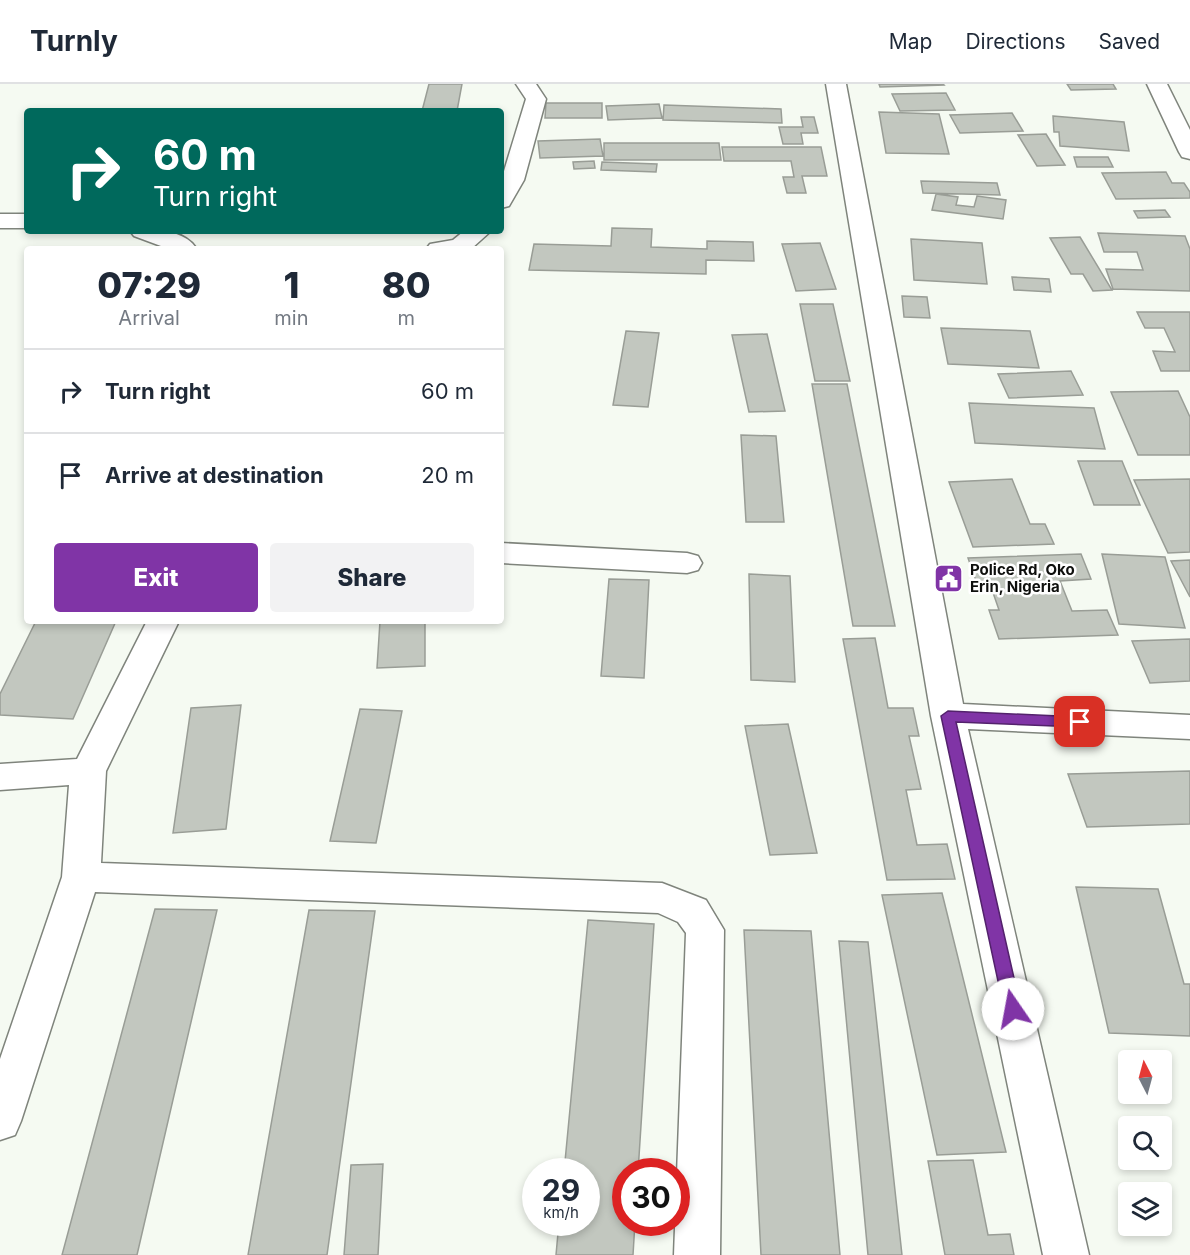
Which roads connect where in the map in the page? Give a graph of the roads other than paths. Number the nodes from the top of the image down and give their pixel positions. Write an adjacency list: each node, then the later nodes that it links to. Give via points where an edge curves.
1 (526, 84): 5 (street, via 536,99 513,184)
2 (837, 84): 15 (street)
3 (1157, 84): 4 (street)
4 (1190, 152)
5 (504, 197)
6 (0, 221): 7 (street)
7 (24, 221)
8 (152, 234): 10 (street)
9 (475, 234): 11 (street)
10 (180, 246)
11 (459, 246)
12 (504, 553): 13 (street)
13 (687, 563)
14 (161, 624): 17 (street)
15 (948, 716): 16 (street); 22 (street)
16 (1190, 727)
17 (87, 771): 18 (street); 19 (street)
18 (0, 777)
19 (81, 877): 20 (street); 21 (street, via 662,898 692,911 705,930)
20 (0, 1121)
21 (697, 1255)
22 (1066, 1255)

